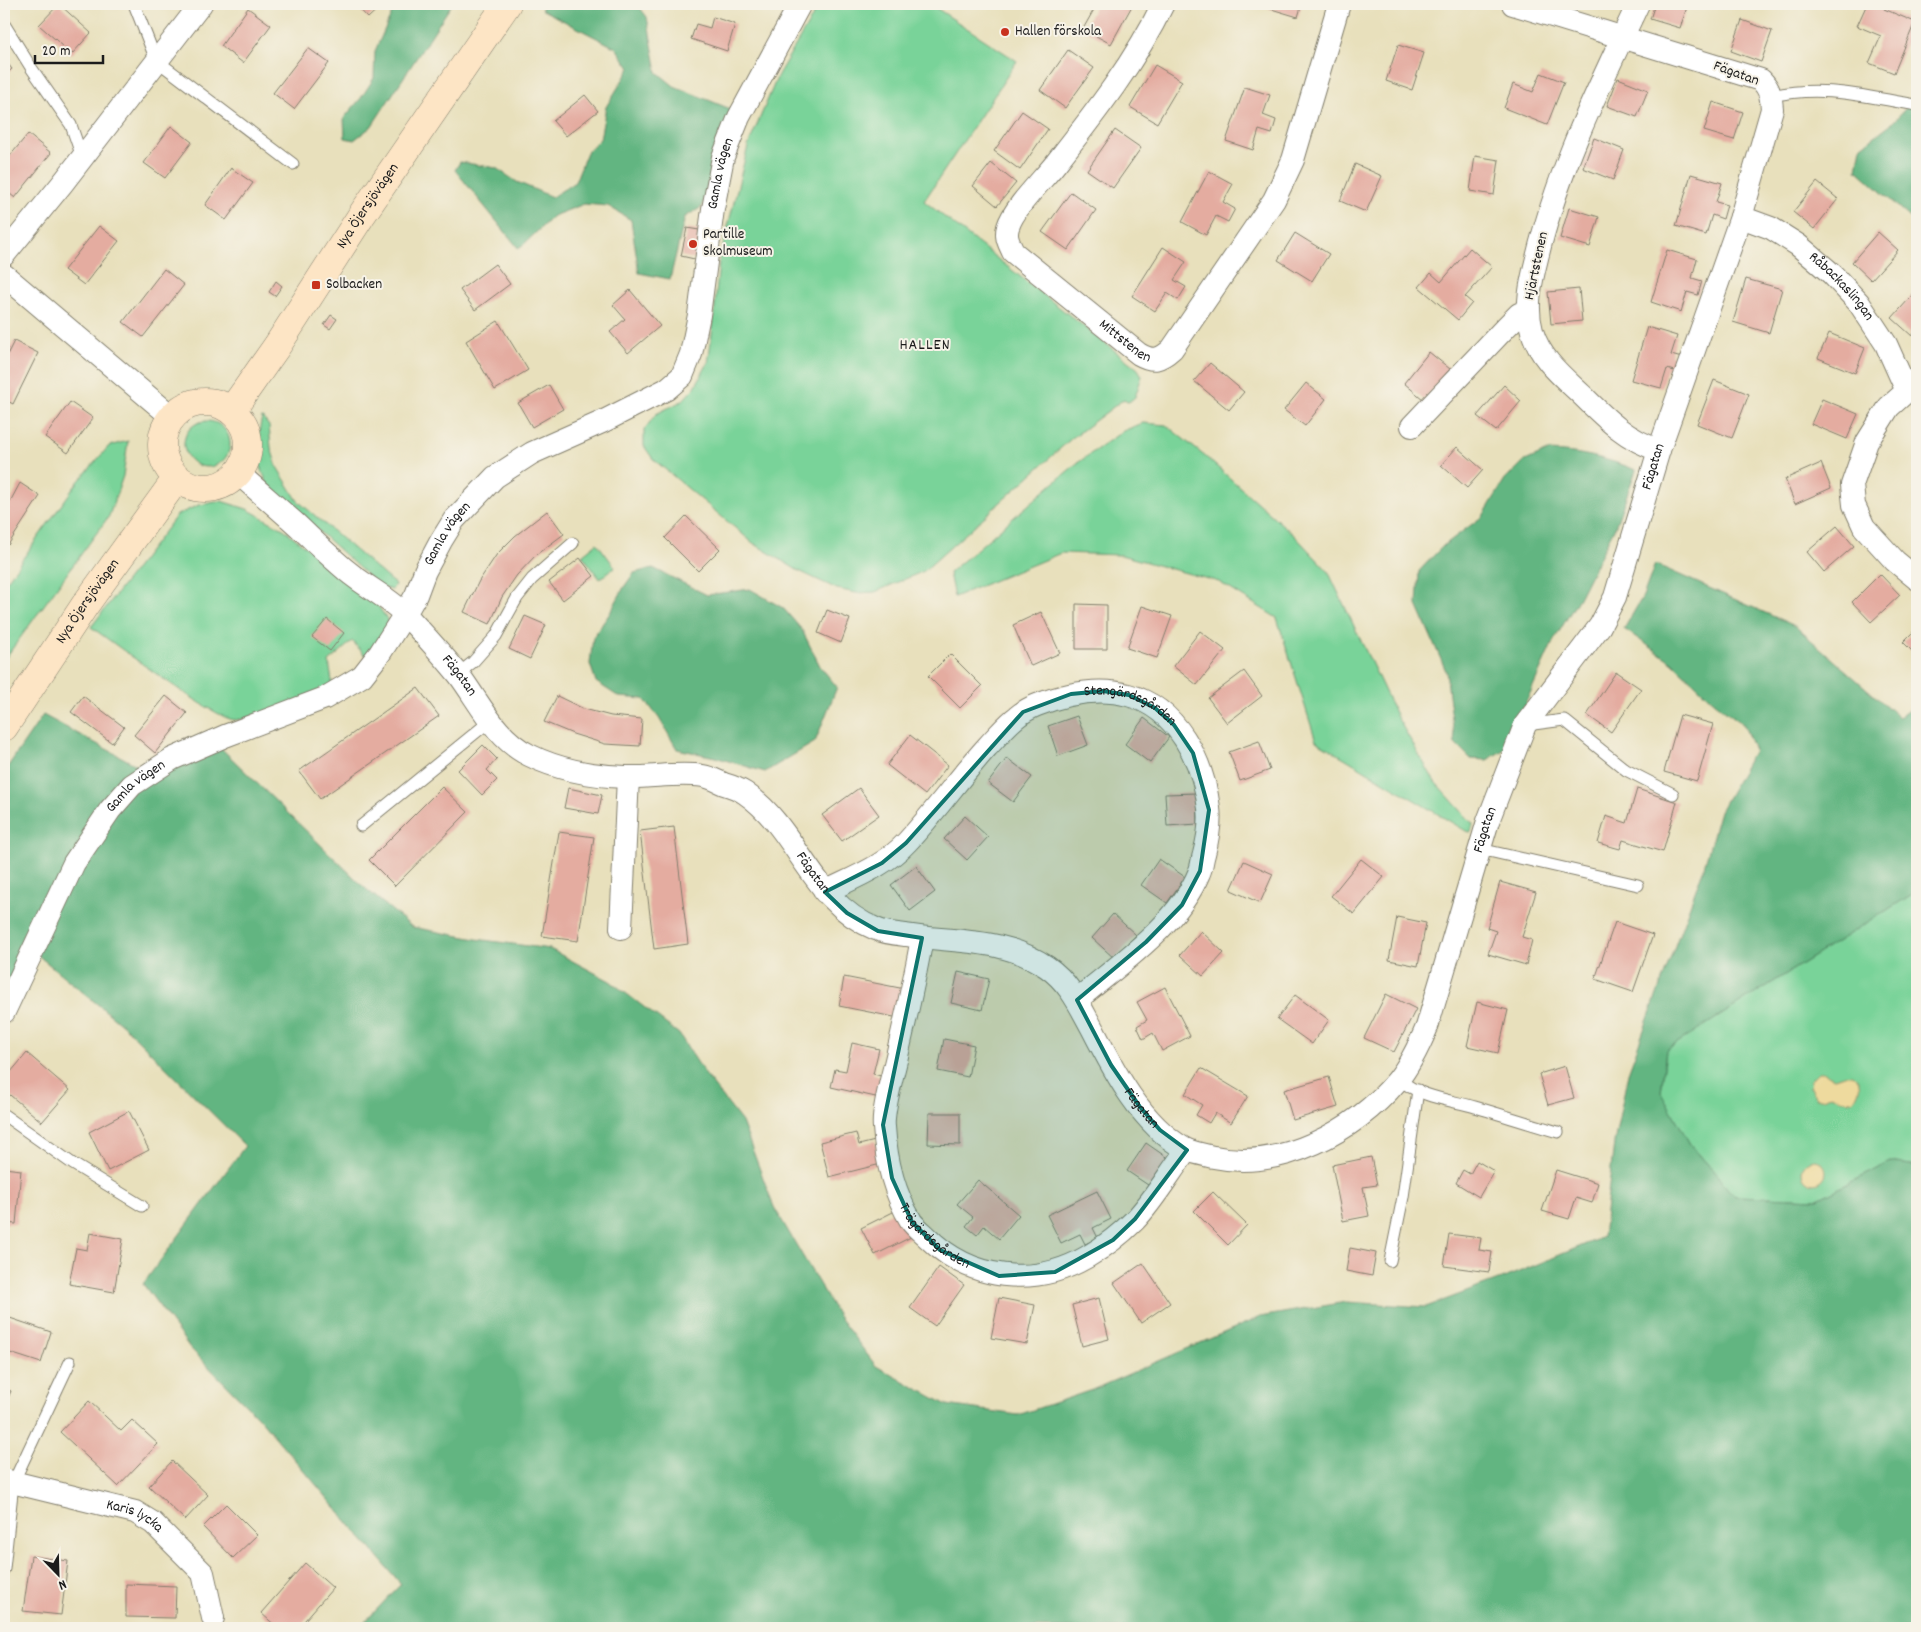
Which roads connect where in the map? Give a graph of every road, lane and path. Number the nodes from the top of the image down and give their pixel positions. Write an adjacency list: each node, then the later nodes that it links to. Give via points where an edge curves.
1 (134, 4): 11 (lane)
2 (201, 4): 11 (street)
3 (507, 4): 21 (street, Nya Öjersjövägen)
4 (800, 4): 29 (street, Gamla vägen, via 738,117 724,156 713,209 699,314 691,354 682,376 667,388 602,422 532,453 495,477 449,527)
5 (1163, 4): 6 (street, Mittstenen, via 1125,72 1014,215 1007,240 1013,252 1139,354 1156,360 1172,349 1274,200 1293,160)
6 (1339, 4)
7 (1513, 4): 10 (street, Fägatan)
8 (1638, 4): 10 (street, Hjärtstenen)
9 (4, 24): 14 (lane, via 71,125)
10 (1622, 38): 12 (street, Fägatan, via 1761,80 1768,86); 19 (street, Hjärtstenen, via 1584,120 1554,197 1529,291)
11 (156, 60): 14 (street); 15 (lane)
12 (1771, 96): 13 (lane, via 1791,91 1838,91); 16 (street, Fägatan, via 1772,109)
13 (1917, 105)
14 (82, 156): 17 (street)
15 (294, 164)
16 (1740, 217): 20 (street, Råbackaslingan, via 1771,228 1832,274 1860,303); 24 (street, Fägatan)
17 (4, 255)
18 (4, 275): 22 (street)
19 (1528, 310): 23 (street, via 1519,314); 24 (street, Hjärtstenen, via 1537,343 1557,372 1608,422 1627,436)
20 (1912, 391): 28 (street, Råbackaslingan, via 1889,406 1867,442 1852,484 1854,506 1864,527 1895,561)
21 (232, 410): 22 (street, via 218,404 199,402 181,409); 25 (street, via 242,423 248,442 247,455)
22 (172, 418): 26 (street, via 164,432 162,449 166,465)
23 (1412, 426)
24 (1659, 450): 32 (street, Fägatan, via 1615,597 1600,626)
25 (238, 473): 26 (street, via 222,485 209,488 195,488); 29 (street, Fägatan, via 346,570)
26 (177, 478): 33 (street, Nya Öjersjövägen, via 85,605)
27 (573, 543): 30 (lane, via 532,578 496,636)
28 (1917, 579)
29 (405, 614): 30 (street, Fägatan); 43 (street, Gamla vägen, via 362,676 325,698 172,759 132,786 110,810 74,863)
30 (458, 674): 31 (street, Fägatan)
31 (490, 721): 34 (street, Fägatan, via 525,754 583,773); 36 (lane)
32 (1525, 725): 35 (lane, via 1564,720 1626,770); 37 (street, Fägatan)
33 (4, 727)
34 (628, 777): 39 (street, Fägatan, via 705,776 743,791 773,817); 40 (street)
35 (1673, 794)
36 (360, 826)
37 (1480, 849): 38 (lane); 44 (street, Fägatan, via 1427,1027)
38 (1638, 885)
39 (824, 892): 41 (street, Fägatan, via 846,913 878,930); 42 (street, Stengärdsgården, via 882,863 906,843 967,769 1023,712 1071,694 1104,691 1129,695 1155,708 1174,724 1193,752 1209,810 1208,840 1200,871 1182,905 1146,942)
40 (620, 928)
41 (922, 938): 42 (street, Fägatan, via 980,942 1028,956 1049,968); 48 (street, Trägärdsgården, via 883,1125 892,1178 912,1222 940,1250 999,1276 1055,1272 1086,1258 1136,1219)
42 (1077, 1000): 48 (street, Fägatan, via 1111,1065 1140,1107 1160,1130)
43 (4, 1012)
44 (1399, 1079): 45 (lane, via 1406,1086); 48 (street, Fägatan, via 1369,1111 1302,1148 1251,1160 1233,1160)
45 (1418, 1090): 47 (lane); 50 (lane)
46 (4, 1115): 49 (lane, via 73,1164)
47 (1558, 1132)
48 (1187, 1150)
49 (142, 1206)
50 (1390, 1261)
51 (70, 1362): 52 (lane)
52 (8, 1482): 53 (lane); 54 (street, Karis lycka, via 135,1512 153,1523 203,1573)
53 (4, 1569)
54 (213, 1618)

